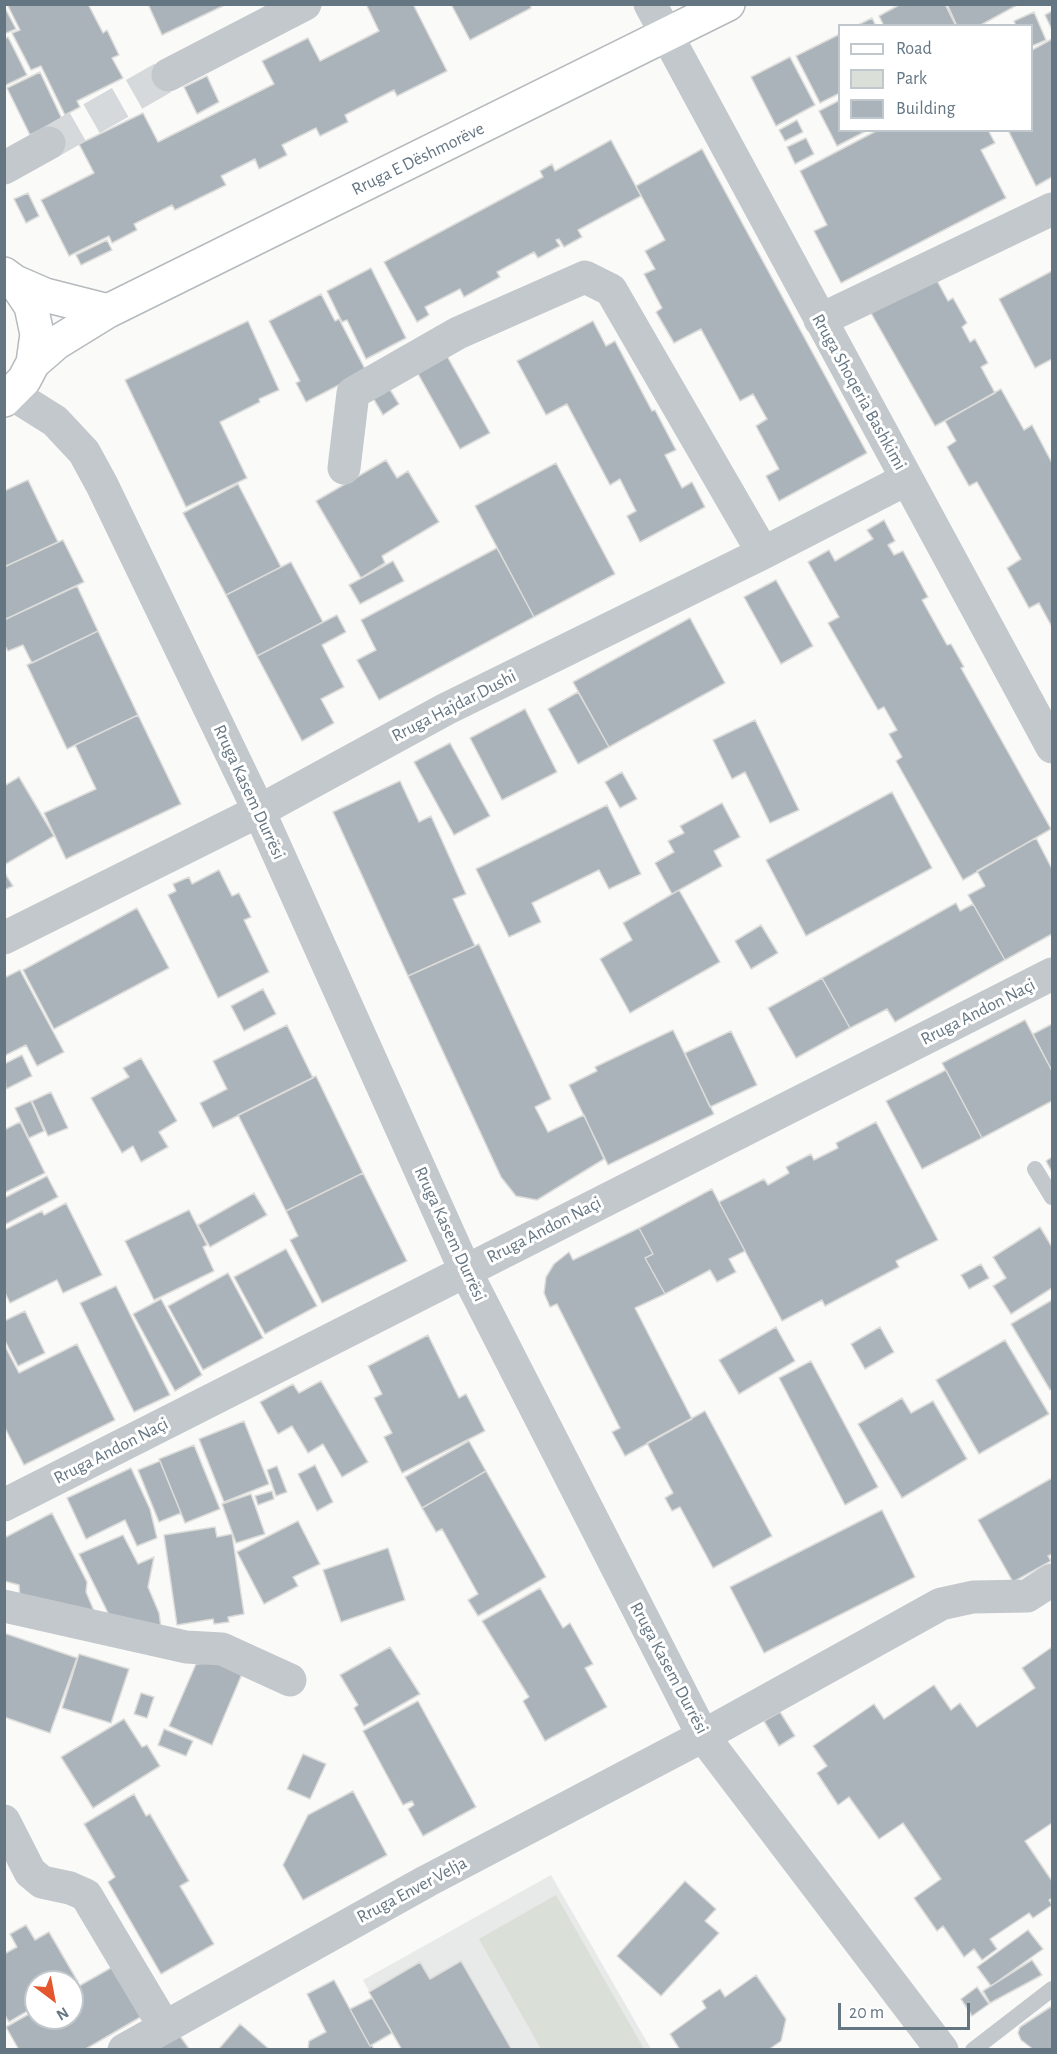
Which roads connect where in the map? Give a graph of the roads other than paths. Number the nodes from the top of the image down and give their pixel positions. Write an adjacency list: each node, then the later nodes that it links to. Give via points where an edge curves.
1 (305, 4): 5 (street)
2 (650, 4): 4 (street, Rruga Shoqeria Bashkimi)
3 (728, 4): 4 (main road, Rruga E Dëshmorëve)
4 (666, 36): 10 (main road, Rruga E Dëshmorëve); 11 (street, Rruga Shoqeria Bashkimi)
5 (168, 75)
6 (49, 143): 7 (street)
7 (4, 168)
8 (1053, 209): 11 (street)
9 (10, 278): 10 (main road, via 45,295); 12 (main road, via 31,306 37,334)
10 (108, 311): 12 (main road, Rruga E Dëshmorëve, via 56,343)
11 (820, 320): 15 (street, Rruga Shoqeria Bashkimi)
12 (33, 363): 13 (main road)
13 (8, 397): 18 (street, Rruga Kasem Durrësi, via 55,422 84,452)
14 (344, 468): 16 (street, via 353,393 458,333 585,277 611,290)
15 (907, 479): 16 (street, Rruga Hajdar Dushi); 17 (street, Rruga Shoqeria Bashkimi)
16 (763, 553): 18 (street, Rruga Hajdar Dushi, via 446,709)
17 (1053, 747)
18 (259, 811): 19 (street, Rruga Hajdar Dushi); 23 (street, Rruga Kasem Durrësi)
19 (4, 938)
20 (1053, 974): 23 (street, Rruga Andon Naçi)
21 (1035, 1168): 22 (lane)
22 (1053, 1197)
23 (465, 1270): 24 (street, Rruga Andon Naçi); 28 (street, Rruga Kasem Durrësi)
24 (4, 1505)
25 (1053, 1580): 28 (street, Rruga Enver Velja, via 1027,1596 973,1597 940,1604)
26 (4, 1606): 27 (street, via 186,1647 222,1649)
27 (290, 1680)
28 (703, 1736): 31 (street, Rruga Enver Velja, via 427,1881); 33 (street, Rruga Kasem Durrësi)
29 (4, 1821): 31 (street, via 30,1872 42,1882 86,1895)
30 (1053, 1989): 34 (lane)
31 (164, 2026): 32 (street, Rruga Enver Velja)
32 (124, 2049)
33 (942, 2049)
34 (973, 2049)

